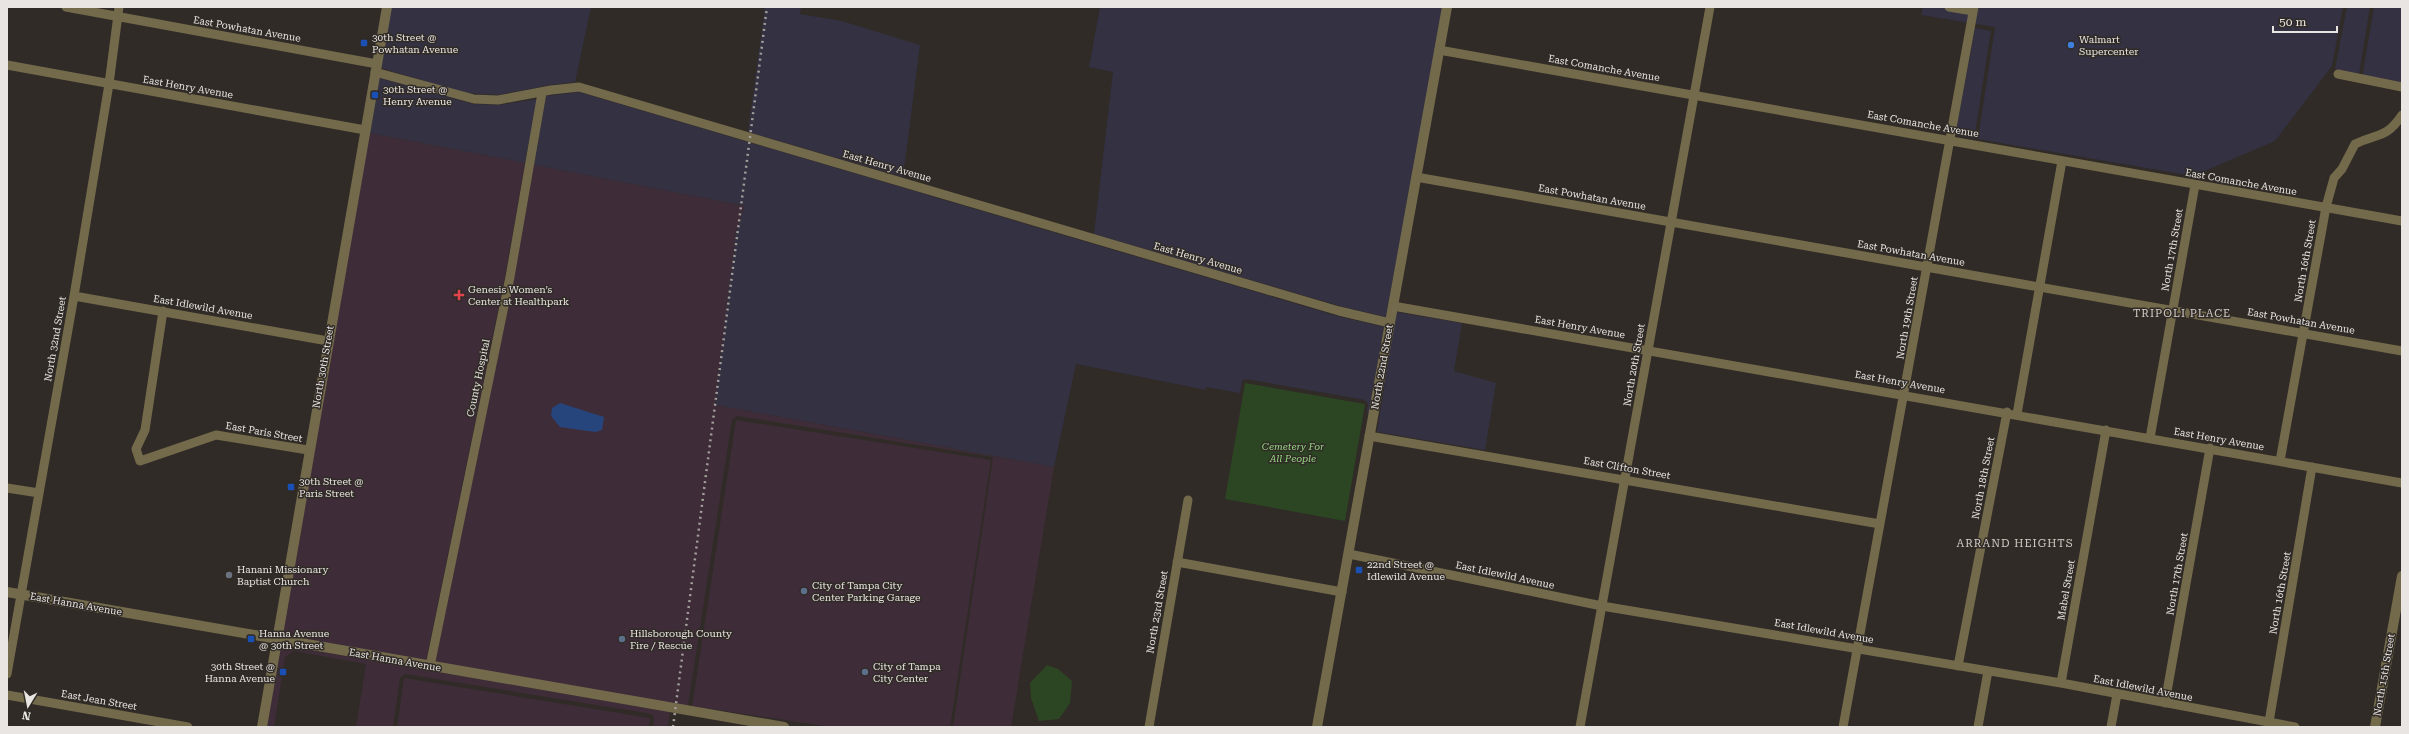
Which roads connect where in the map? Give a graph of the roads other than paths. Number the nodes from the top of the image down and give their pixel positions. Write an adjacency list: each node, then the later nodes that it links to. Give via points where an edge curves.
1 (66, 7): 7 (street, East Powhatan Avenue)
2 (387, 7): 10 (street, North 30th Street)
3 (1447, 7): 8 (street, North 22nd Street)
4 (1710, 7): 15 (street, North 20th Street)
5 (1949, 7): 6 (street)
6 (1974, 9): 18 (street, North 19th Street)
7 (118, 11): 10 (street, East Powhatan Avenue); 12 (street, North 32nd Street)
8 (1439, 50): 15 (street, East Comanche Avenue); 20 (street, North 22nd Street)
9 (7, 65): 12 (street, East Henry Avenue)
10 (376, 68): 14 (street, East Henry Avenue, via 474,99 498,100); 17 (street, North 30th Street)
11 (2338, 74): 13 (street)
12 (109, 84): 17 (street, East Henry Avenue); 27 (street, North 32nd Street)
13 (2402, 87)
14 (542, 93): 31 (street, East Henry Avenue, via 579,87 1339,311); 62 (street, County Hospital, via 510,277)
15 (1694, 95): 18 (street, East Comanche Avenue); 24 (street, North 20th Street)
16 (2402, 115): 22 (street, North 16th Street, via 2394,127 2384,135 2355,144 2342,169 2334,178)
17 (365, 130): 33 (street, North 30th Street)
18 (1949, 140): 19 (street, East Comanche Avenue); 25 (street, North 19th Street)
19 (2062, 161): 21 (street, East Comanche Avenue); 26 (street)
20 (1416, 177): 24 (street, East Powhatan Avenue); 28 (street, North 22nd Street)
21 (2195, 185): 22 (street, East Comanche Avenue); 29 (street, North 17th Street)
22 (2326, 207): 23 (street, East Comanche Avenue); 32 (street, North 16th Street)
23 (2402, 221)
24 (1671, 223): 25 (street, East Powhatan Avenue); 34 (street, North 20th Street)
25 (1927, 267): 26 (street, East Powhatan Avenue); 36 (street, North 19th Street)
26 (2040, 287): 29 (street, East Powhatan Avenue); 38 (street)
27 (74, 296): 30 (street, East Idlewild Avenue); 49 (street, North 32nd Street)
28 (1393, 306): 31 (street, North 22nd Street); 34 (street, East Henry Avenue)
29 (2172, 310): 32 (street, East Powhatan Avenue); 41 (street, North 17th Street)
30 (163, 311): 33 (street, East Idlewild Avenue); 43 (street, East Paris Street, via 145,430 136,449 140,461 216,435)
31 (1390, 323): 40 (street, North 22nd Street)
32 (2303, 333): 35 (street, East Powhatan Avenue); 44 (street, North 16th Street)
33 (328, 341): 43 (street, North 30th Street)
34 (1648, 349): 36 (street, East Henry Avenue); 46 (street, North 20th Street)
35 (2402, 351)
36 (1904, 394): 37 (street, East Henry Avenue); 51 (street, North 19th Street)
37 (2007, 412): 38 (street, East Henry Avenue); 63 (street, North 18th Street)
38 (2017, 414): 39 (street, East Henry Avenue)
39 (2106, 430): 41 (street, East Henry Avenue); 66 (street, Mabel Street)
40 (1369, 436): 46 (street, East Clifton Street); 52 (street, North 22nd Street)
41 (2150, 438): 42 (street, East Henry Avenue)
42 (2210, 448): 44 (street, East Henry Avenue); 69 (street, North 17th Street)
43 (308, 450): 60 (street, North 30th Street)
44 (2280, 461): 45 (street, East Henry Avenue)
45 (2312, 467): 47 (street, East Henry Avenue); 70 (street, North 16th Street)
46 (1624, 479): 51 (street, East Clifton Street); 58 (street, North 20th Street)
47 (2402, 483)
48 (7, 488): 49 (street)
49 (39, 493): 57 (street, North 32nd Street)
50 (1188, 500): 53 (street, North 23rd Street)
51 (1880, 524): 61 (street, North 19th Street)
52 (1349, 554): 56 (street, North 22nd Street); 58 (street, East Idlewild Avenue)
53 (1177, 562): 56 (street); 76 (street, North 23rd Street)
54 (2402, 576): 59 (street, North 15th Street)
55 (7, 592): 57 (street, East Hanna Avenue)
56 (1342, 592): 77 (street, North 22nd Street)
57 (21, 594): 60 (street, East Hanna Avenue); 65 (street, North 32nd Street)
58 (1602, 606): 61 (street, East Idlewild Avenue); 78 (street, North 20th Street)
59 (2399, 614): 83 (street, North 15th Street)
60 (278, 639): 62 (street, East Hanna Avenue); 74 (street, North 30th Street)
61 (1856, 648): 63 (street, East Idlewild Avenue); 79 (street, North 19th Street)
62 (430, 666): 72 (street, East Hanna Avenue)
63 (1958, 666): 64 (street, East Idlewild Avenue)
64 (1988, 671): 66 (street, East Idlewild Avenue); 80 (street)
65 (7, 674)
66 (2061, 683): 67 (street, East Idlewild Avenue)
67 (2117, 694): 69 (street, East Idlewild Avenue); 81 (street)
68 (7, 695): 73 (street, East Jean Street)
69 (2165, 703): 71 (street, East Idlewild Avenue)
70 (2269, 722): 71 (street, East Idlewild Avenue); 82 (street, East Idlewild Avenue)
71 (2250, 723)
72 (755, 725): 75 (street, East Hanna Avenue)
73 (188, 727)
74 (262, 727)
75 (784, 727)
76 (1149, 727)
77 (1317, 727)
78 (1580, 727)
79 (1843, 727)
80 (1978, 727)
81 (2111, 727)
82 (2295, 727)
83 (2375, 727)

